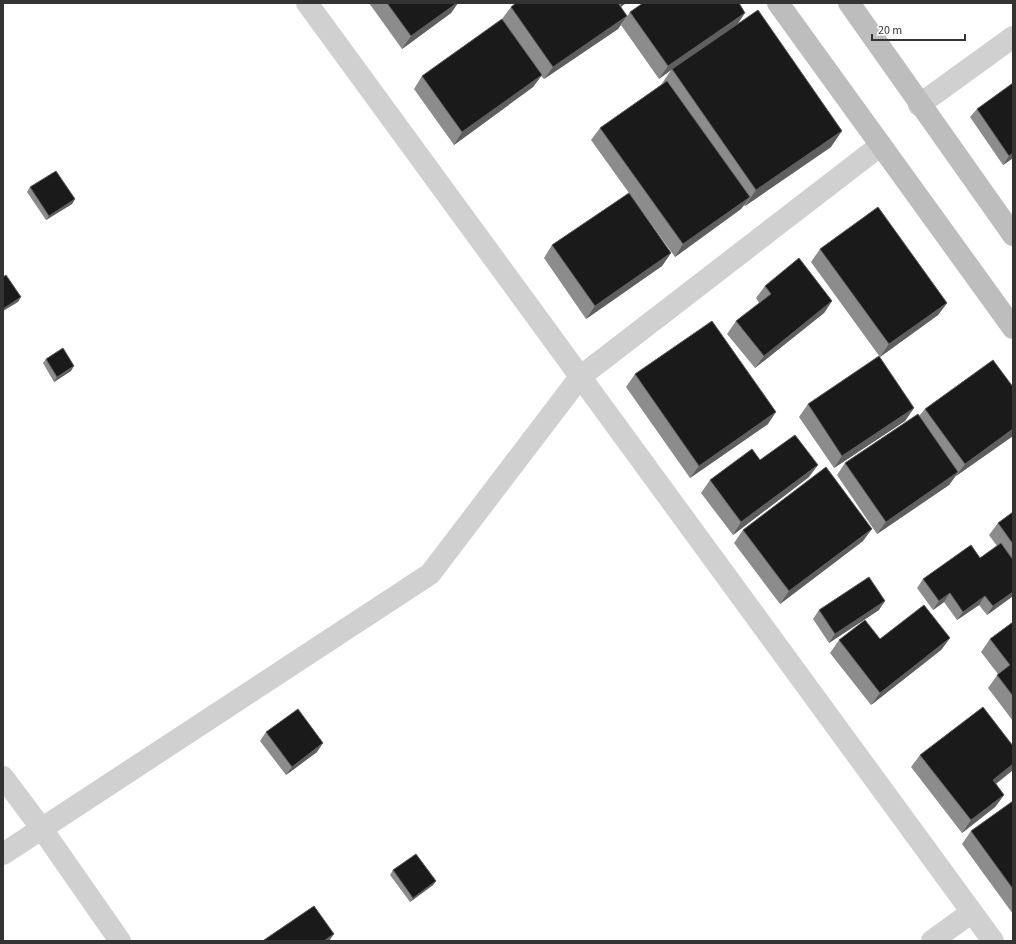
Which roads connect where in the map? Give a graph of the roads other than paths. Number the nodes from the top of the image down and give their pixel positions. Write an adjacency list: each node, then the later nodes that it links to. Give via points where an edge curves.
1 (307, 3): 9 (street)
2 (778, 3): 6 (street)
3 (848, 3): 5 (street)
4 (1013, 37): 5 (street)
5 (919, 105): 7 (street)
6 (881, 145): 8 (street); 9 (street)
7 (1013, 235)
8 (1013, 328)
9 (580, 377): 11 (street, via 430,574); 13 (street)
10 (3, 776): 11 (street)
11 (42, 829): 12 (street); 14 (street)
12 (3, 854)
13 (972, 912): 15 (street); 16 (street)
14 (120, 941)
15 (932, 941)
16 (993, 941)

